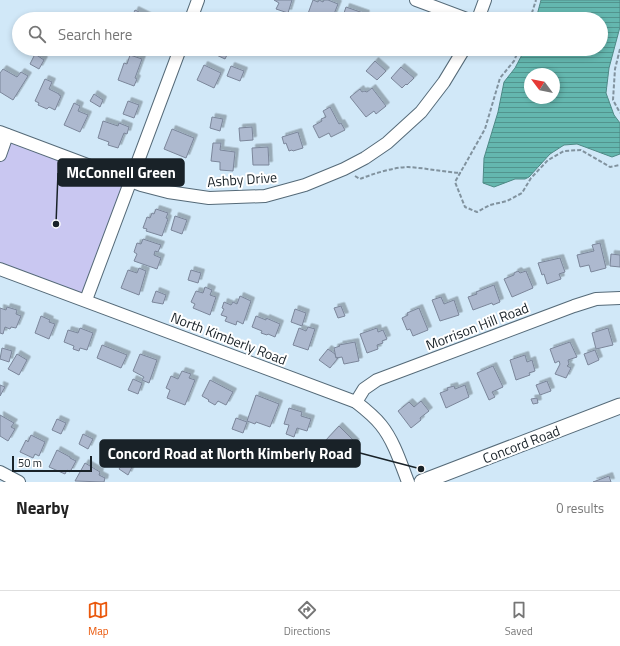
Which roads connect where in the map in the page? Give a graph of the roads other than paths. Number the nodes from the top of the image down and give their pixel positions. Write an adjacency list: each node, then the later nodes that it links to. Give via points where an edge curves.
1 (198, 0): 4 (street)
2 (416, 0): 5 (street)
3 (485, 0): 6 (street)
4 (194, 12)
5 (448, 12)
6 (481, 12)
7 (177, 56): 11 (street)
8 (460, 56): 11 (street, Ashby Drive, via 421,112 387,142 365,158 305,185 265,196 209,198 190,196)
9 (4, 134): 10 (street); 11 (street, Ashby Drive)
10 (0, 155)
11 (131, 181): 14 (street)
12 (0, 269): 14 (street, North Kimberly Road)
13 (620, 298): 15 (street, Morrison Hill Road, via 596,299 574,306 377,380 364,389)
14 (86, 300): 15 (street, North Kimberly Road)
15 (356, 402): 19 (street, North Kimberly Road, via 382,426)
16 (620, 406): 20 (main road, Concord Road)
17 (0, 472): 18 (street)
18 (19, 482)
19 (408, 482)
20 (422, 482)

